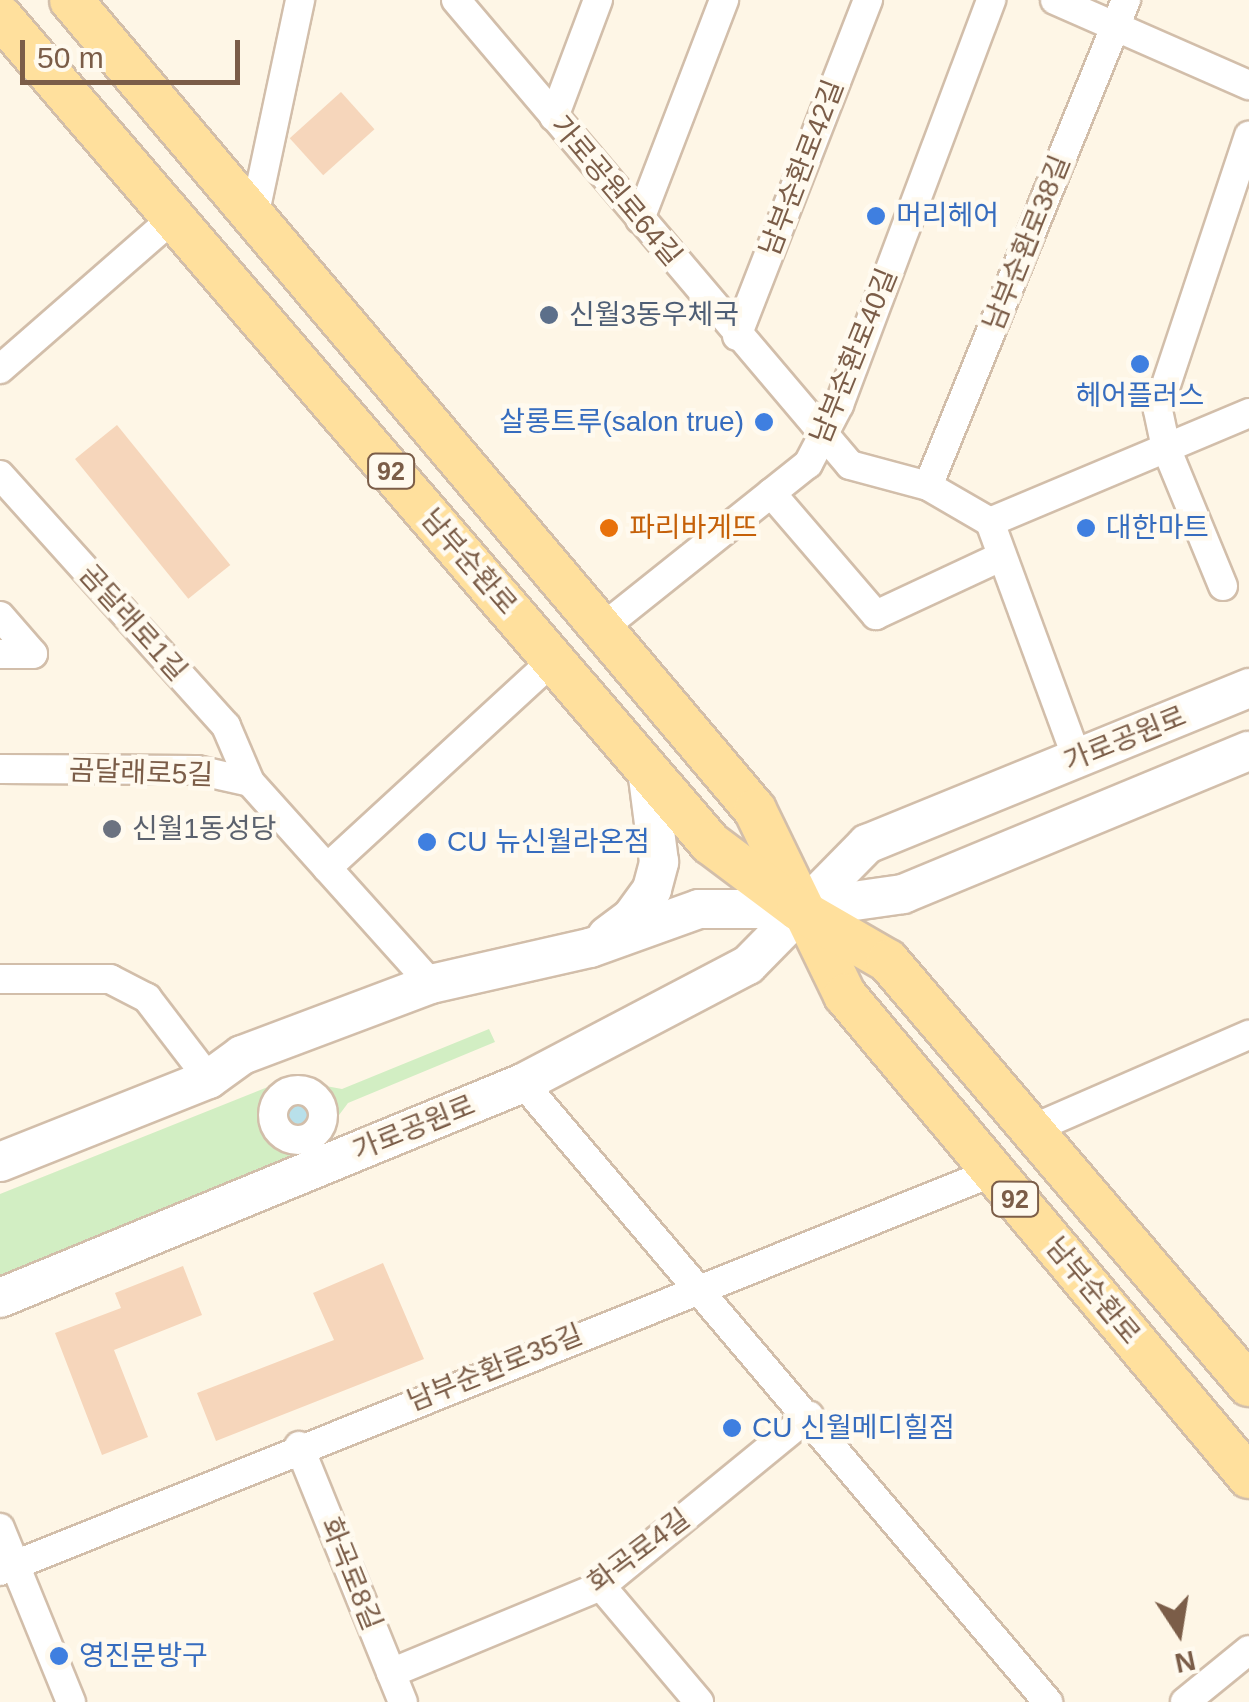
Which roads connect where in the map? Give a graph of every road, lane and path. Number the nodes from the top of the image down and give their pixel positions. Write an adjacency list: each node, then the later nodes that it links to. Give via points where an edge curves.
1 (71, 0): 16 (main road, 남부순환로 / 92)
2 (300, 0): 16 (street)
3 (456, 0): 12 (street, 가로공원로64길)
4 (491, 0): 12 (street)
5 (598, 0): 14 (street)
6 (724, 0): 18 (street)
7 (868, 0): 19 (street, 남부순환로42길)
8 (992, 0): 22 (street, 남부순환로40길)
9 (1055, 0): 10 (street)
10 (1122, 12): 13 (street); 25 (street, 남부순환로38길)
11 (0, 16): 17 (main road, 남부순환로 / 92)
12 (480, 30): 14 (street, 가로공원로64길)
13 (1249, 85)
14 (554, 117): 18 (street, 가로공원로64길)
15 (1249, 136): 23 (street, via 1158,409)
16 (254, 217): 31 (main road, 남부순환로 / 92)
17 (173, 218): 20 (street); 33 (main road, 남부순환로 / 92)
18 (640, 220): 19 (street, 가로공원로64길)
19 (737, 336): 22 (street, 가로공원로64길)
20 (0, 369)
21 (1249, 413): 23 (street)
22 (822, 437): 25 (street, 가로공원로64길, via 850,466); 26 (street, 남부순환로40길, via 808,464)
23 (1166, 448): 27 (street); 29 (street)
24 (0, 475): 39 (street, 곰달래로1길, via 226,726)
25 (928, 486): 27 (street, 가로공원로64길)
26 (771, 493): 28 (street, via 876,615); 31 (street, 남부순환로40길)
27 (990, 522): 28 (street)
28 (998, 558): 36 (street)
29 (1223, 586)
30 (0, 616): 32 (street, via 33,654)
31 (601, 628): 41 (main road, 남부순환로 / 92, via 754,810)
32 (0, 654)
33 (553, 660): 38 (main road, 남부순환로 / 92); 40 (street)
34 (1249, 688): 36 (main road, 가로공원로)
35 (1249, 751): 41 (main road, 가로공원로, via 903,894)
36 (1076, 760): 41 (main road, 가로공원로, via 867,844)
37 (0, 770): 39 (street, 곰달래로5길, via 197,770)
38 (646, 770): 41 (main road, 남부순환로 / 92, via 710,843); 42 (main road, via 658,828 652,889 632,918)
39 (250, 782): 40 (street, 곰달래로5길)
40 (327, 868): 44 (street, 곰달래로5길)
41 (798, 909): 42 (main road, 가로공원로, via 699,909); 47 (main road, 가로공원로, via 748,965); 49 (main road, 남부순환로 / 92, via 888,961); 52 (main road, 남부순환로 / 92, via 845,996)
42 (590, 948): 44 (main road, 가로공원로)
43 (0, 979): 46 (street, via 110,980 147,998)
44 (431, 984): 46 (main road, 가로공원로, via 242,1054)
45 (1249, 1035): 49 (street)
46 (210, 1080): 51 (main road, 가로공원로)
47 (523, 1084): 53 (street); 54 (main road, 가로공원로)
48 (284, 1094): 50 (street, via 274,1107 274,1124 286,1137)
49 (1030, 1130): 55 (main road, 남부순환로 / 92)
50 (302, 1140)
51 (0, 1162)
52 (993, 1172): 53 (street, 남부순환로35길); 58 (main road, 남부순환로 / 92)
53 (701, 1287): 56 (street); 57 (street, 남부순환로35길)
54 (0, 1298)
55 (1249, 1384)
56 (809, 1416): 61 (street, 화곡로4길); 67 (street)
57 (298, 1446): 60 (street, 남부순환로35길); 63 (street, 화곡로8길)
58 (1249, 1477)
59 (0, 1528): 60 (street)
60 (8, 1568): 64 (street)
61 (602, 1586): 63 (street, 화곡로4길); 66 (street)
62 (1249, 1650): 68 (street)
63 (391, 1673): 65 (street, 화곡로8길)
64 (71, 1702)
65 (403, 1702)
66 (699, 1702)
67 (1048, 1702)
68 (1185, 1702)

